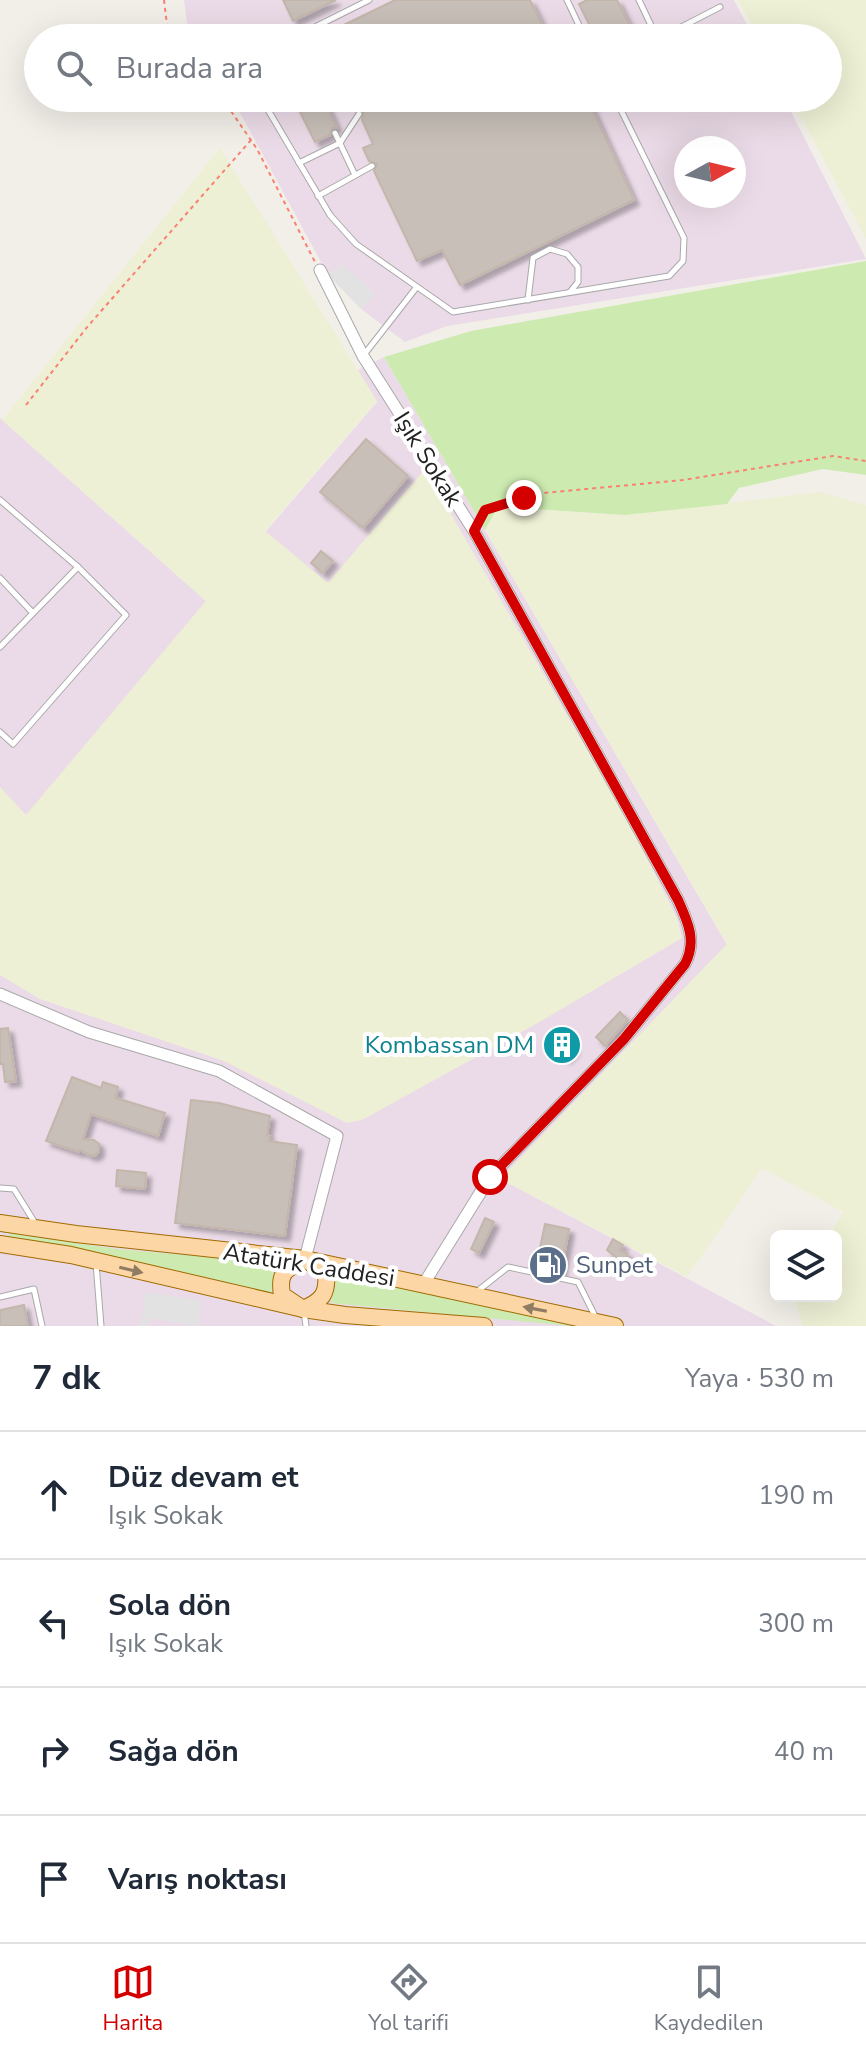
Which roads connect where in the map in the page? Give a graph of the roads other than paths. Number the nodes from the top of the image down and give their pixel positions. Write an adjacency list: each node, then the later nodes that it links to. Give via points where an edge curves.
1 (369, 0): 5 (lane)
2 (567, 0): 6 (lane)
3 (639, 0): 7 (lane)
4 (720, 7): 8 (lane)
5 (321, 24)
6 (578, 24)
7 (651, 24)
8 (686, 24)
9 (269, 112): 14 (lane)
10 (622, 112): 20 (lane, via 684,238 683,261 669,276)
11 (359, 114): 13 (lane)
12 (335, 133): 13 (lane)
13 (340, 143): 14 (lane); 16 (lane)
14 (299, 163): 17 (lane)
15 (372, 166): 16 (lane)
16 (355, 175): 17 (lane)
17 (318, 196): 19 (lane, via 356,244)
18 (320, 270): 22 (street, Işık Sokak)
19 (416, 288): 21 (lane, via 453,312); 22 (lane)
20 (569, 293): 21 (lane); 21 (lane, via 578,282 578,267 567,254 550,249 533,258)
21 (528, 300)
22 (363, 356): 36 (street, Işık Sokak, via 474,531 678,900 692,936 685,964 624,1039 490,1177)
23 (0, 500): 24 (lane)
24 (78, 567): 26 (lane); 28 (lane, via 126,615 13,744)
25 (0, 578): 26 (lane)
26 (32, 612): 27 (lane)
27 (0, 647)
28 (0, 732)
29 (0, 994): 34 (street, via 89,1032 219,1071 337,1136)
30 (0, 1188): 32 (lane, via 14,1189)
31 (0, 1223): 32 (main road, Atatürk Caddesi)
32 (37, 1228): 34 (main road, Atatürk Caddesi)
33 (0, 1244): 35 (main road, Atatürk Caddesi)
34 (305, 1259): 36 (main road, Atatürk Caddesi); 39 (main road, via 326,1273 327,1288); 39 (main road, via 284,1272 280,1281 282,1295)
35 (96, 1262): 39 (main road, Atatürk Caddesi, one-way to 39); 42 (lane)
36 (423, 1285): 38 (main road, Atatürk Caddesi)
37 (0, 1297): 41 (lane, via 34,1289)
38 (470, 1297): 40 (main road, Atatürk Caddesi, one-way to 38); 40 (lane, via 508,1267 578,1282)
39 (305, 1318): 43 (main road, Atatürk Caddesi, via 345,1315)
40 (607, 1324)
41 (42, 1326)
42 (101, 1326)
43 (484, 1326)

